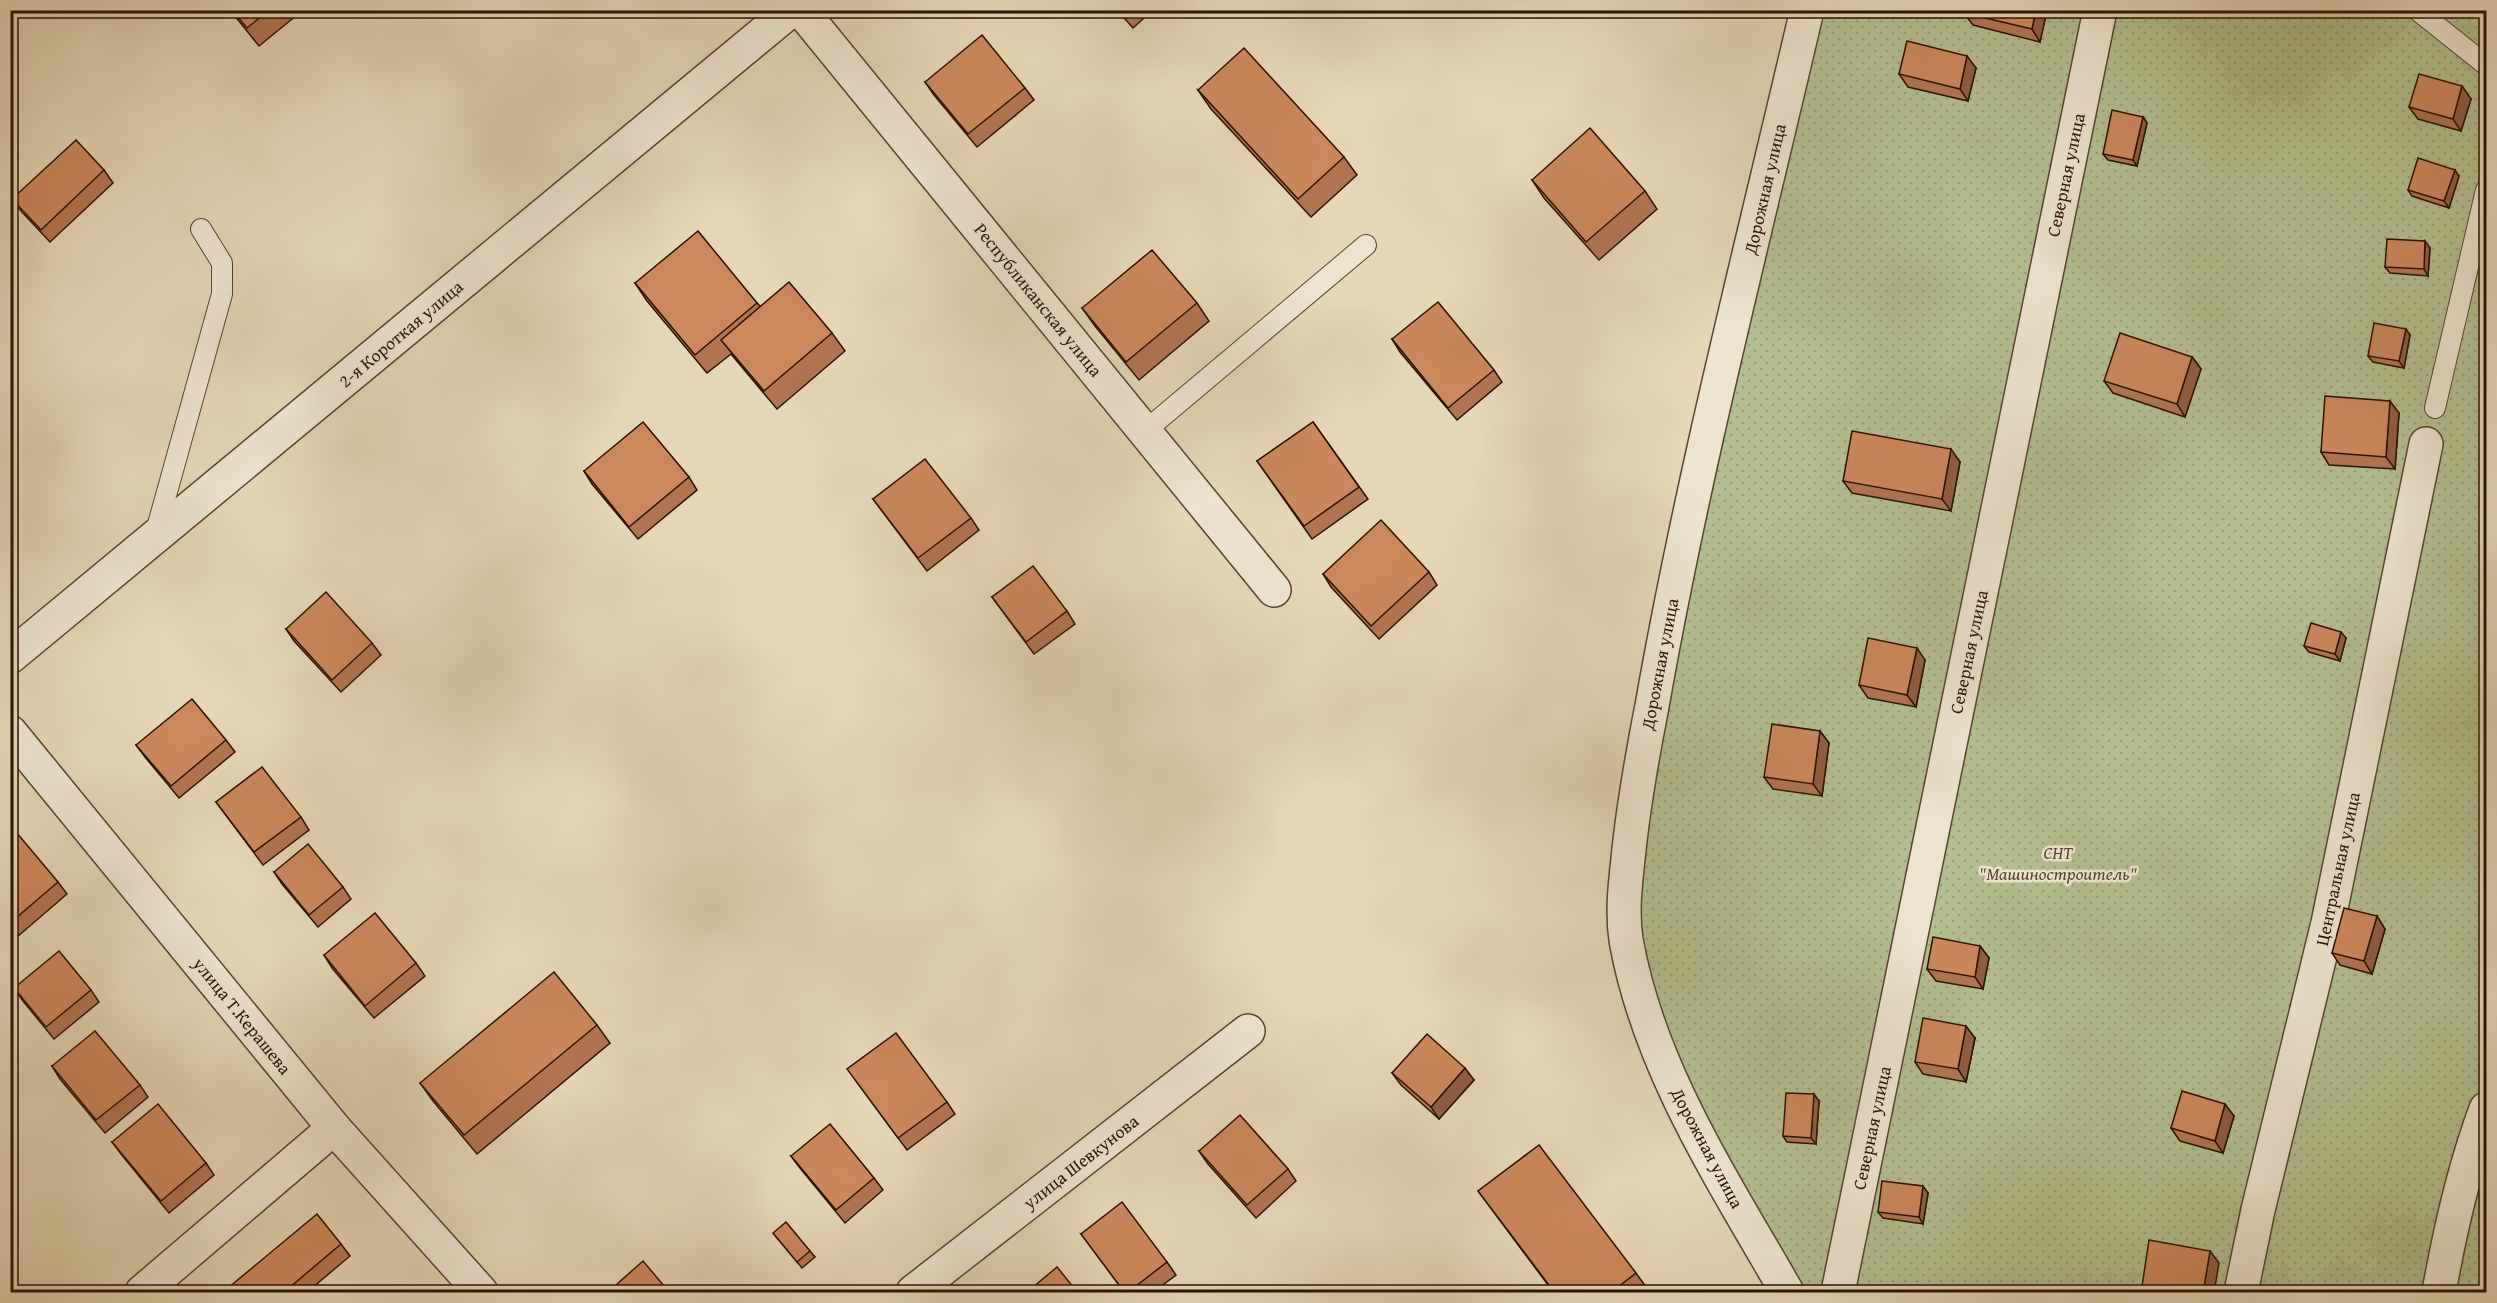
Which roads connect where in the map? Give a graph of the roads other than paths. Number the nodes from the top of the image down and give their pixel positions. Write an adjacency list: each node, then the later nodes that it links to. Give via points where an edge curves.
1 (791, 10): 13 (street, 2-я Короткая улица)
2 (801, 10): 11 (street, Республиканская улица)
3 (1807, 10): 23 (street, Дорожная улица, via 1661,653 1633,809 1624,897 1625,935 1655,1046 1690,1122)
4 (2100, 10): 24 (street, Северная улица)
5 (2417, 10): 6 (lane)
6 (2487, 65)
7 (2487, 190): 10 (lane)
8 (201, 229): 13 (lane, via 222,263 222,294)
9 (1366, 245): 11 (lane)
10 (2435, 408)
11 (1145, 431): 14 (street, Республиканская улица)
12 (2426, 444): 25 (street, Центральная улица, via 2328,923)
13 (154, 538): 15 (street, 2-я Короткая улица)
14 (1274, 590)
15 (10, 657)
16 (10, 732): 19 (street, улица Т.Керашева)
17 (1248, 1031): 22 (street, улица Шевкунова)
18 (2487, 1108): 26 (street, via 2447,1243)
19 (334, 1128): 20 (street); 21 (street, улица Т.Керашева)
20 (142, 1293)
21 (481, 1293)
22 (913, 1293)
23 (1787, 1293)
24 (1838, 1293)
25 (2241, 1293)
26 (2439, 1293)

